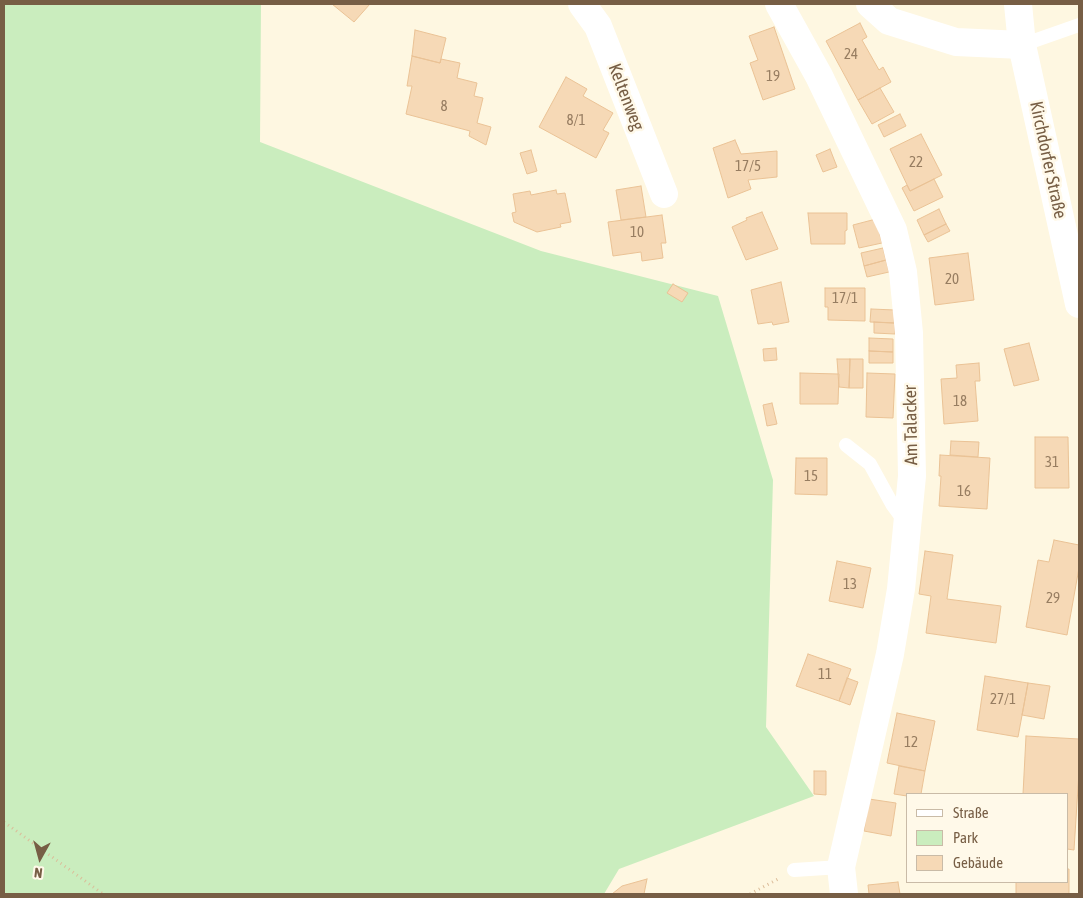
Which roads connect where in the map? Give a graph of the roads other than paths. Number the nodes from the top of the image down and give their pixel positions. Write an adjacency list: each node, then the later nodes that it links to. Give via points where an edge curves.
1 (582, 4): 7 (street, Keltenweg, via 598,26)
2 (778, 4): 10 (street, Am Talacker, via 819,76 895,239 903,272 909,333 912,476)
3 (870, 4): 6 (street, via 889,21 956,42)
4 (1018, 4): 6 (street, Kirchdorfer Straße)
5 (1079, 25): 6 (lane)
6 (1022, 45): 8 (street, Kirchdorfer Straße)
7 (664, 194)
8 (1079, 304)
9 (846, 445): 10 (lane, via 870,464)
10 (908, 525): 11 (street, Am Talacker, via 890,654)
11 (841, 867): 12 (lane); 13 (street, Am Talacker)
12 (794, 870)
13 (844, 894)

